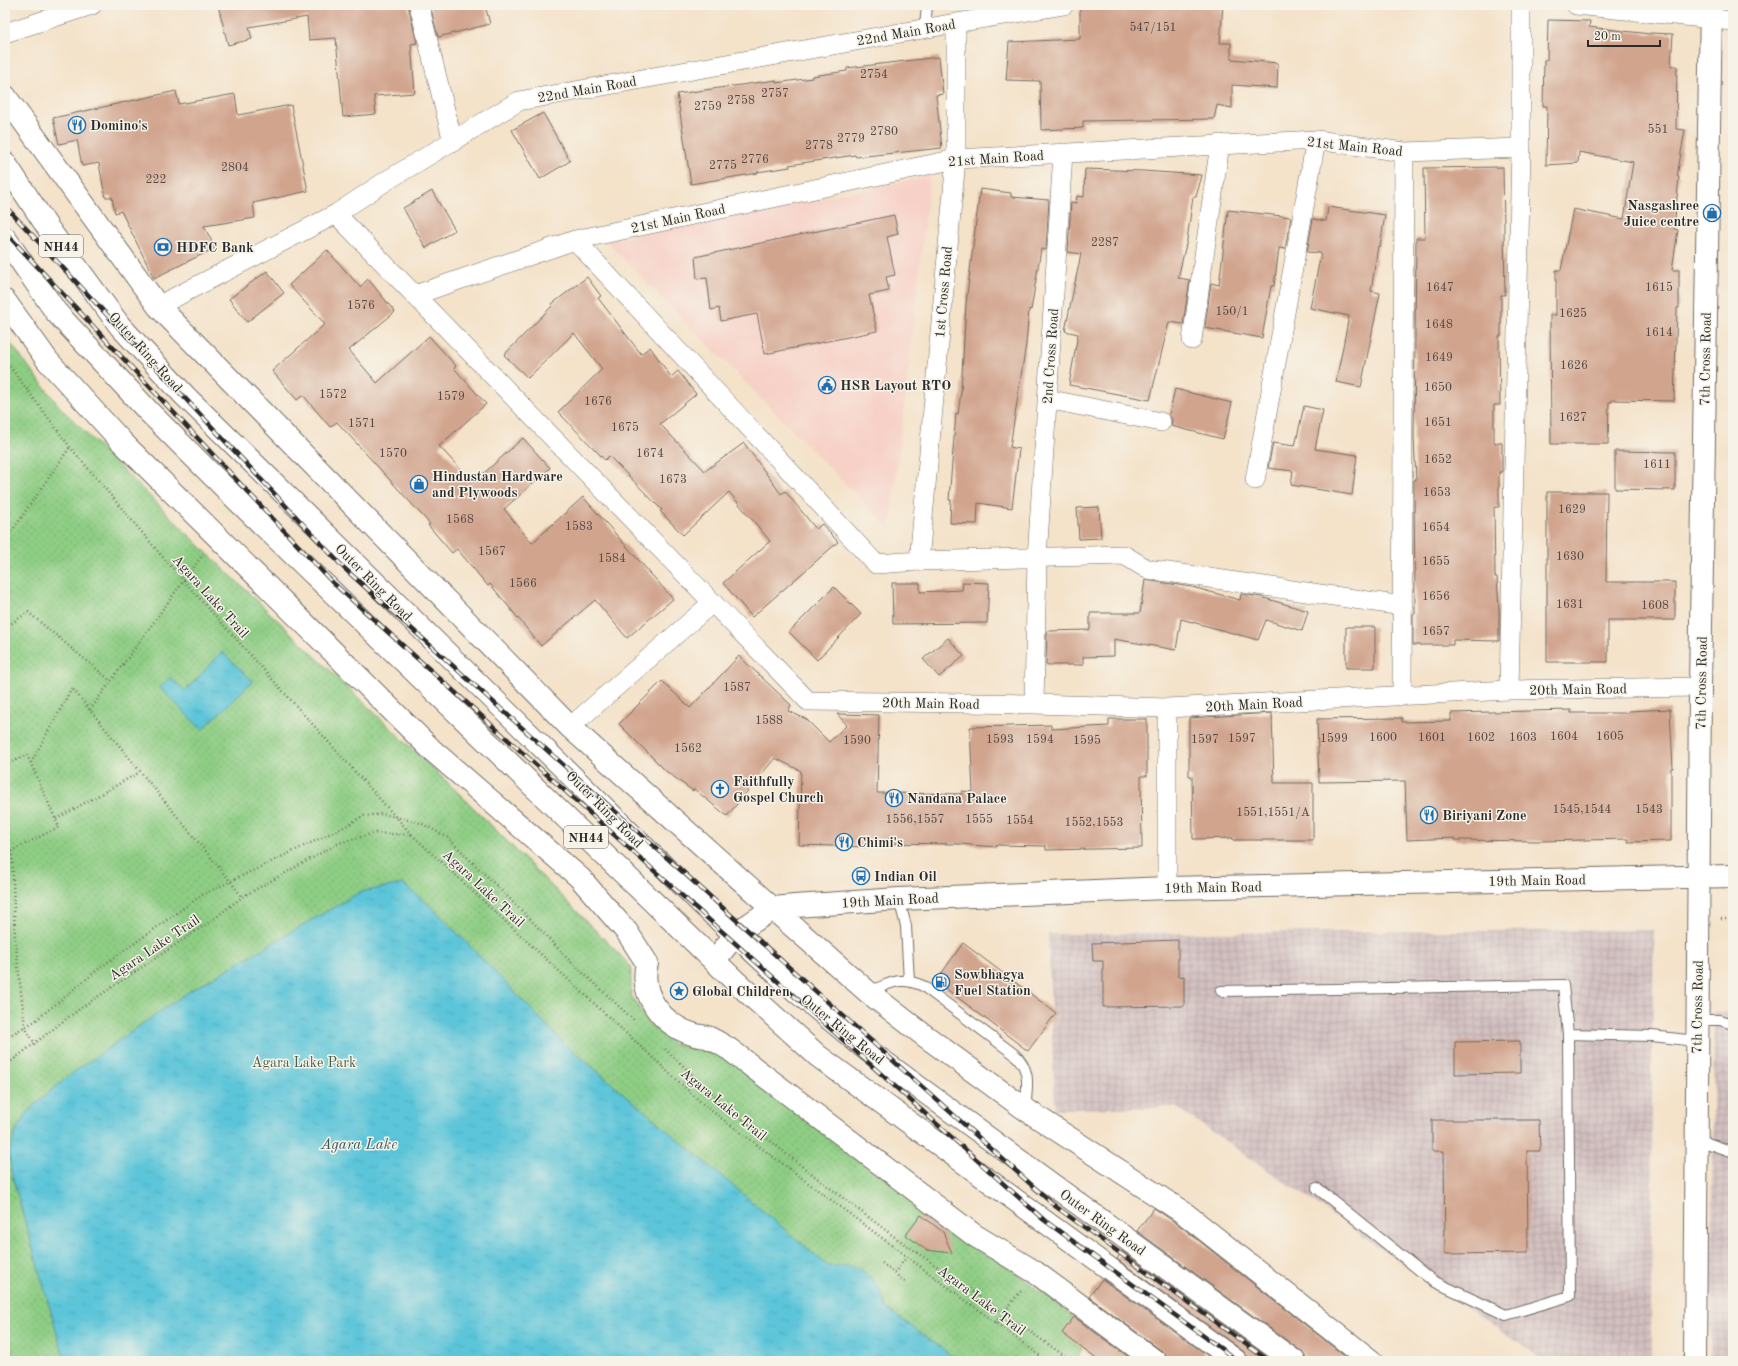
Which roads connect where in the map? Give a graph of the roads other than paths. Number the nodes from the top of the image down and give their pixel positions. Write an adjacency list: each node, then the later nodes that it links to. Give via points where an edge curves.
1 (92, 5): 12 (street)
2 (420, 5): 15 (street)
3 (927, 5): 11 (lane)
4 (1064, 5): 7 (street, 22nd Main Road)
5 (1521, 5): 17 (street)
6 (1576, 5): 8 (street)
7 (1008, 10): 10 (street, 22nd Main Road)
8 (1710, 12): 9 (street); 36 (main road, 7th Cross Road)
9 (1733, 21)
10 (956, 23): 11 (street, 22nd Main Road); 20 (street, 1st Cross Road)
11 (925, 28): 15 (street, 22nd Main Road, via 519,101)
12 (5, 33)
13 (5, 96): 27 (main road)
14 (1316, 140): 16 (street, 21st Main Road); 18 (street, 21st Main Road); 31 (street)
15 (453, 142): 22 (street, 22nd Main Road)
16 (1220, 144): 19 (street, 21st Main Road); 28 (street)
17 (1521, 148): 18 (street, 21st Main Road); 37 (street)
18 (1404, 152): 35 (street)
19 (1062, 153): 20 (street, 21st Main Road); 29 (street, 2nd Cross Road)
20 (956, 159): 24 (street, 21st Main Road); 33 (street, 1st Cross Road)
21 (5, 163): 47 (main road, Outer Ring Road / NH44, via 50,231 120,326 186,396)
22 (336, 214): 25 (street); 27 (street, 22nd Main Road)
23 (5, 238): 48 (main road, NH44, via 56,312 150,413 250,513)
24 (575, 240): 25 (street, 21st Main Road); 33 (street, via 876,564)
25 (415, 295): 34 (street)
26 (5, 301): 59 (main road, via 48,361 122,442 433,751 580,878 641,953 647,963 645,985 649,997 665,1018 673,1025 729,1049 974,1235 1035,1272)
27 (158, 306): 41 (main road)
28 (1192, 340)
29 (1047, 399): 30 (street); 32 (street, 2nd Cross Road)
30 (1161, 422)
31 (1255, 480)
32 (1037, 558): 33 (street); 35 (street, via 1124,555 1147,569); 39 (street, 2nd Cross Road)
33 (919, 561)
34 (713, 602): 39 (street, 20th Main Road, via 808,701); 41 (street)
35 (1403, 606): 38 (street)
36 (1700, 687): 37 (street, 20th Main Road); 42 (main road, 7th Cross Road)
37 (1509, 690): 38 (street, 20th Main Road)
38 (1402, 696): 40 (street, 20th Main Road)
39 (1034, 704): 40 (street, 20th Main Road)
40 (1167, 708): 44 (street)
41 (570, 727): 46 (main road)
42 (1699, 876): 43 (main road, 19th Main Road); 44 (main road, 19th Main Road); 53 (main road, 7th Cross Road)
43 (1733, 876)
44 (1167, 888): 45 (main road, 19th Main Road)
45 (899, 899): 46 (main road, 19th Main Road); 49 (lane, via 906,926)
46 (774, 908): 47 (main road); 51 (main road)
47 (735, 935): 48 (main road); 61 (main road, Outer Ring Road / NH44, via 796,991 866,1049)
48 (715, 960): 60 (main road, NH44, via 818,1056)
49 (909, 981): 51 (lane, via 898,980); 55 (lane, via 924,986 1023,1062 1028,1084)
50 (1221, 991): 54 (lane, via 1563,985)
51 (868, 992): 55 (main road)
52 (1733, 1024): 53 (lane, via 1720,1020)
53 (1697, 1030): 54 (lane, via 1652,1036); 56 (main road, 7th Cross Road)
54 (1568, 1034): 58 (lane, via 1570,1296 1506,1315 1432,1281)
55 (1025, 1109): 62 (main road, via 1184,1212)
56 (1698, 1140): 57 (lane); 63 (main road, 7th Cross Road)
57 (1733, 1152)
58 (1317, 1188)
59 (1155, 1361)
60 (1236, 1361)
61 (1294, 1361)
62 (1371, 1361)
63 (1695, 1361)

